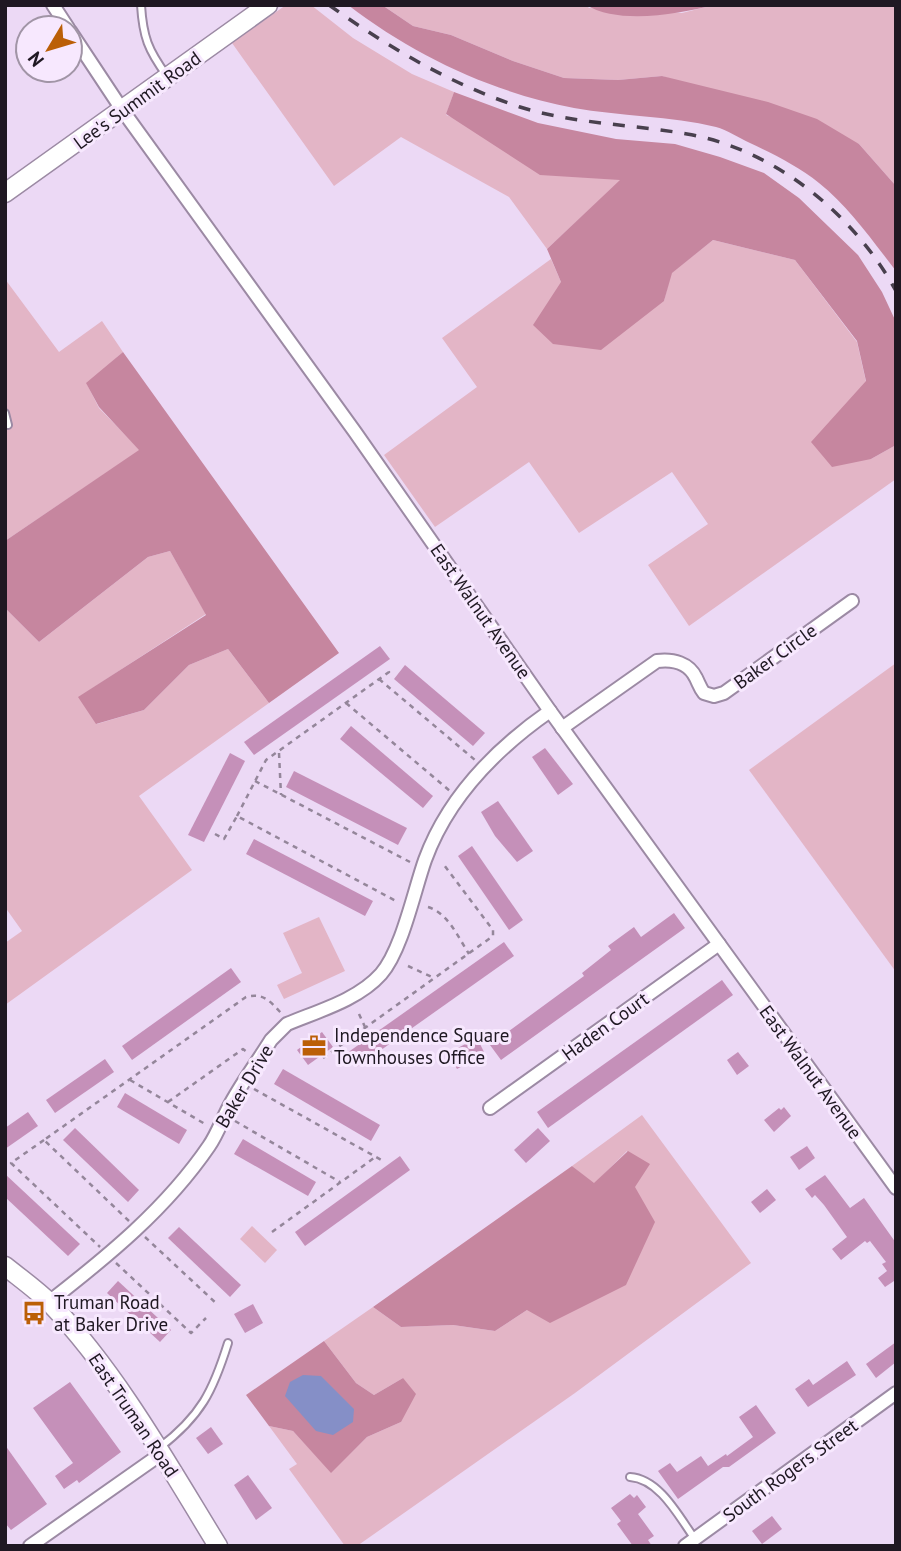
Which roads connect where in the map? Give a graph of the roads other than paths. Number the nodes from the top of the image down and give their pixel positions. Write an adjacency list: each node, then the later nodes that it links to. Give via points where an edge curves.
1 (141, 5): 4 (lane, via 148,49)
2 (268, 5): 4 (main road, Lee's Summit Road)
3 (84, 52): 5 (street, East Walnut Avenue)
4 (168, 78): 5 (main road, Lee's Summit Road)
5 (123, 111): 6 (main road, Lee's Summit Road); 10 (street, East Walnut Avenue)
6 (5, 193)
7 (5, 414): 8 (lane)
8 (8, 425)
9 (852, 601): 11 (street, Baker Circle, via 724,693 704,693 684,664 657,661)
10 (550, 711): 11 (street, East Walnut Avenue); 16 (street, Baker Drive, via 492,758 452,807 426,856 396,948 382,973 360,992 278,1032 232,1101 210,1145 172,1193 104,1260)
11 (562, 727): 12 (street, East Walnut Avenue)
12 (719, 944): 13 (street, Haden Court); 14 (street, East Walnut Avenue)
13 (490, 1108)
14 (896, 1188)
15 (5, 1266): 16 (main road, East Truman Road)
16 (49, 1302): 19 (main road, East Truman Road, via 97,1357)
17 (228, 1343): 19 (lane, via 212,1390 197,1413)
18 (896, 1393): 21 (street, South Rogers Street)
19 (160, 1451): 22 (street); 23 (main road, East Truman Road)
20 (630, 1477): 21 (lane, via 657,1489)
21 (690, 1542)
22 (30, 1546)
23 (218, 1546)

